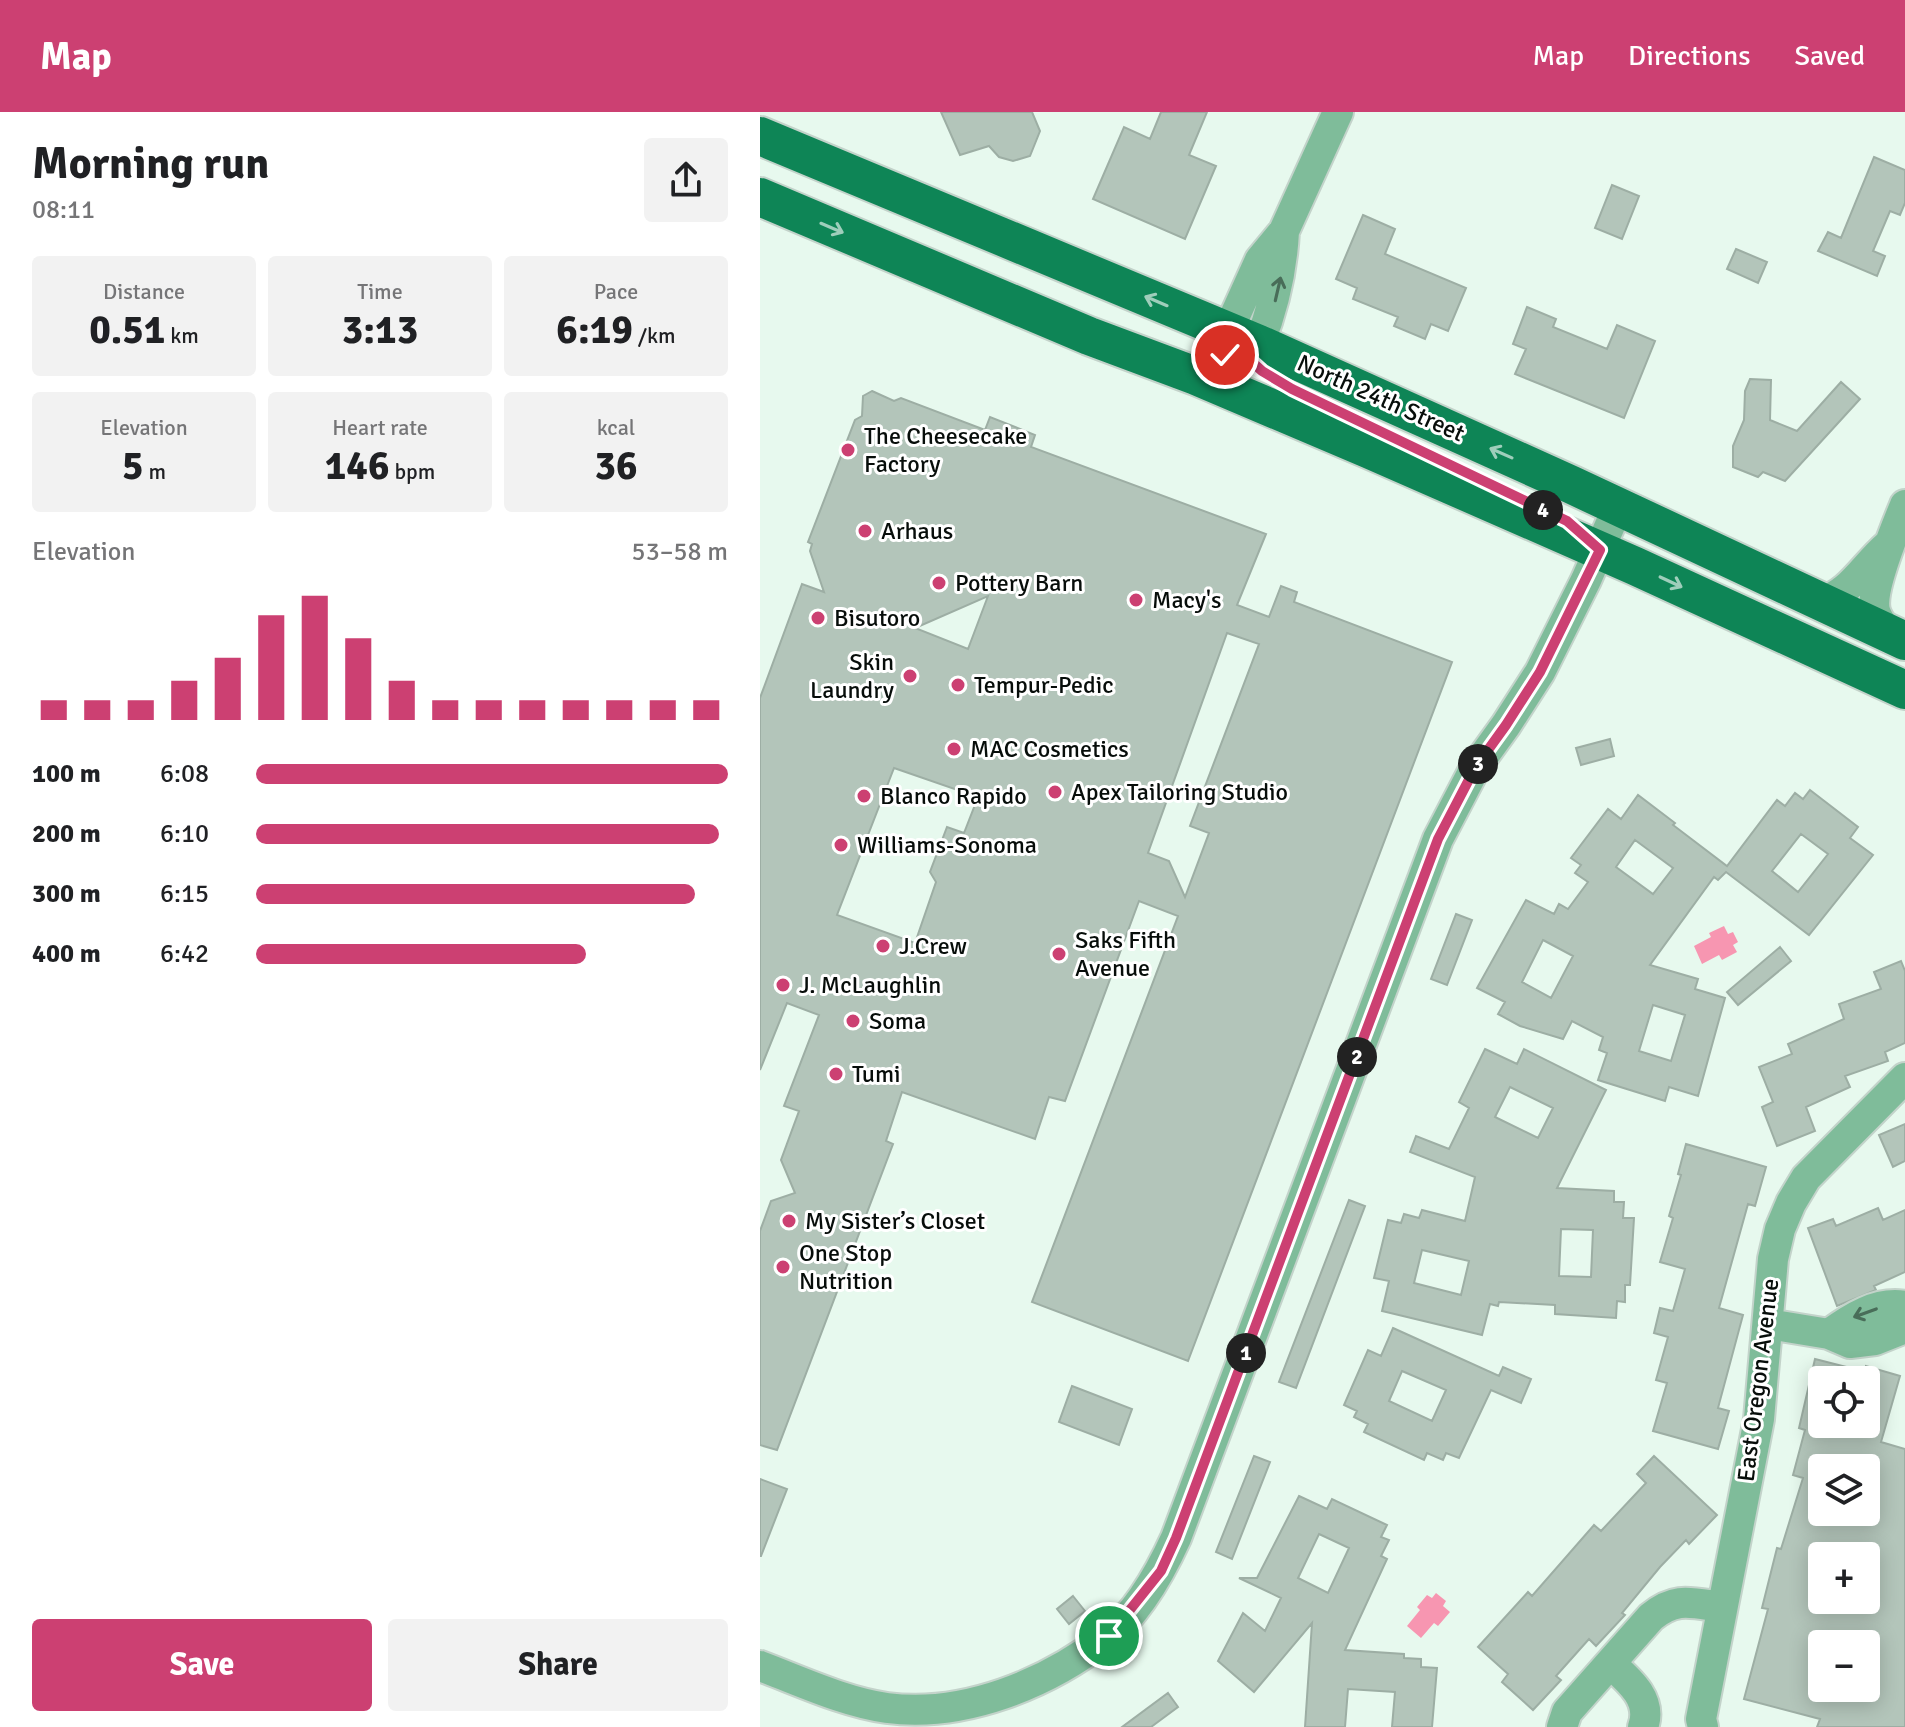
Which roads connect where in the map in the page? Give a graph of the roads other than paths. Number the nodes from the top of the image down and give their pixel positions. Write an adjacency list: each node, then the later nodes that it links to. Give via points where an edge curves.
1 (1338, 112): 4 (street, via 1284,231 1260,260)
2 (760, 136): 4 (main road, North 24th Street, one-way to 2)
3 (760, 197): 5 (main road, one-way to 5)
4 (1243, 342): 5 (main road, via 1225,355 1203,355 1147,336 1126,338); 7 (main road, North 24th Street, one-way to 4); 9 (main road, via 1262,371 1292,389 1567,521)
5 (1114, 346): 9 (main road, via 1196,376)
6 (1905, 505): 8 (street)
7 (1618, 507): 9 (street); 10 (main road, North 24th Street)
8 (1888, 545): 10 (street, via 1843,593); 11 (street, via 1875,612)
9 (1600, 550): 12 (main road, one-way to 12); 20 (street, via 1540,672 1475,768 1438,839 1176,1538 1145,1593 1109,1636 1060,1668 994,1698 929,1711 886,1708)
10 (1821, 602): 11 (main road, North 24th Street)
11 (1897, 638)
12 (1905, 690)
13 (1905, 1078): 15 (street, East Oregon Avenue, via 1832,1149 1791,1203 1773,1259)
14 (1905, 1306): 17 (street, one-way to 17, via 1866,1311)
15 (1768, 1324): 17 (street); 18 (street, East Oregon Avenue, via 1759,1419)
16 (1905, 1328): 17 (street, via 1850,1343)
17 (1829, 1334)
18 (1722, 1607): 19 (street, via 1684,1601 1666,1605); 23 (street, East Oregon Avenue)
19 (1611, 1664): 21 (street, via 1567,1712); 22 (street, via 1642,1698 1647,1717)
20 (760, 1666)
21 (1562, 1727)
22 (1643, 1727)
23 (1703, 1727)

